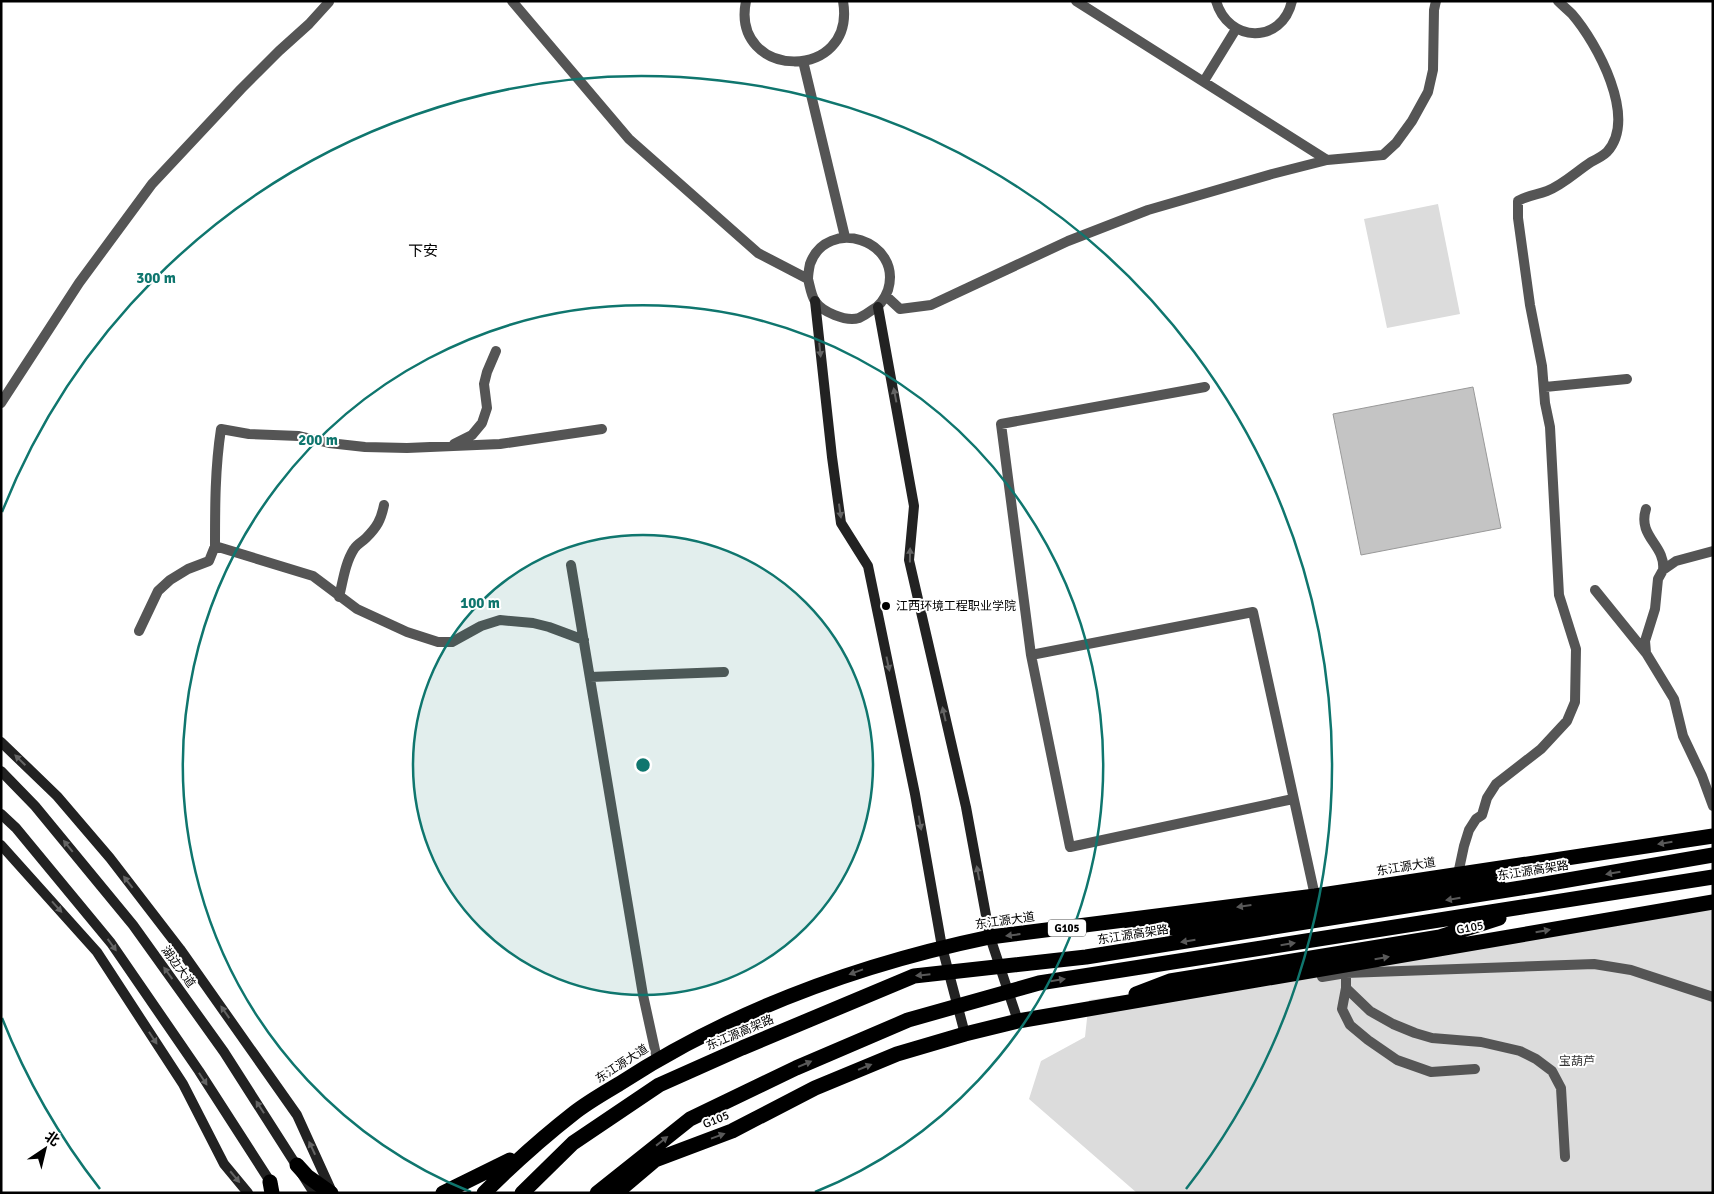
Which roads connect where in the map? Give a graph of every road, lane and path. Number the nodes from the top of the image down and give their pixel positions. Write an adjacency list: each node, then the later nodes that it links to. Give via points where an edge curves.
1 (329, 1): 23 (street, via 152,184 79,283)
2 (512, 1): 15 (street, via 629,139 758,254)
3 (746, 1): 11 (street, via 746,26 760,49 776,59)
4 (843, 1): 11 (street, via 844,17 834,42 821,55)
5 (1076, 1): 12 (street)
6 (1216, 1): 10 (street, via 1222,17)
7 (1292, 1): 10 (street, via 1285,19 1271,30 1253,34)
8 (1436, 1): 13 (street, via 1433,70 1428,92 1412,121 1383,155)
9 (1558, 1): 22 (street, via 1572,15 1607,70 1617,108 1618,128 1616,142 1606,154 1547,191 1518,201 1530,304)
10 (1236, 29): 12 (street)
11 (803, 61): 14 (street)
12 (1204, 81): 13 (street)
13 (1327, 160): 16 (street, via 1148,210 1068,241 930,305 900,308)
14 (845, 237): 15 (street, via 830,241 818,251 810,264); 16 (street, via 860,238 883,255 890,275)
15 (808, 279): 17 (street)
16 (886, 296): 18 (street)
17 (815, 302): 18 (street, via 834,316 849,318 857,318); 56 (street, one-way to 56, via 841,523 868,566 915,794)
18 (878, 308): 55 (street, one-way to 18, via 966,806 909,560 914,506)
19 (496, 351): 25 (street, via 485,378 487,408 482,423 472,436)
20 (1626, 379): 22 (street)
21 (1205, 387): 37 (street, via 1001,424)
22 (1545, 387): 48 (street, via 1559,595 1576,650 1575,702 1567,720 1541,749 1496,784 1482,815 1469,830)
23 (1, 403)
24 (602, 428): 25 (street, via 500,444)
25 (448, 446): 28 (street, via 365,448 299,436 221,429)
26 (384, 505): 33 (street, via 381,520 350,556)
27 (1646, 509): 31 (street, via 1644,527 1660,554)
28 (215, 546): 33 (street, via 313,576); 34 (street, via 208,561 176,576 158,591)
29 (1713, 551): 31 (street, via 1676,561)
30 (571, 565): 35 (street)
31 (1663, 570): 36 (street, via 1658,579 1655,610 1645,641)
32 (1595, 590): 36 (street)
33 (339, 597): 35 (street, via 373,617 438,642 452,642 500,620 549,627)
34 (139, 631)
35 (584, 640): 39 (street)
36 (1646, 652): 43 (street, via 1674,700 1683,736)
37 (1031, 655): 42 (street, via 1253,612); 42 (street, via 1070,847)
38 (724, 672): 39 (street)
39 (590, 677): 64 (street, via 643,995)
40 (1, 742): 72 (street, one-way to 40, via 297,1115 180,949 110,858 56,796)
41 (1, 771): 68 (street, 湖边大道, one-way to 41, via 224,1052 133,925 35,806)
42 (1293, 799): 51 (street)
43 (1713, 806)
44 (1, 814): 69 (street, one-way to 69, via 111,944 198,1071)
45 (1713, 836): 48 (highway, 东江源大道 / G105, one-way to 48)
46 (1, 845): 70 (street, one-way to 70, via 97,952 183,1084 224,1164)
47 (1713, 855): 50 (highway, 东江源高架路, one-way to 50)
48 (1458, 874): 51 (highway, 东江源大道 / G105)
49 (1713, 877): 53 (highway)
50 (1539, 885): 54 (highway, via 1470,884 1172,928); 75 (highway, 东江源高架路, one-way to 75, via 1086,957 914,976 659,1085 573,1143)
51 (1315, 896): 54 (highway, 东江源大道 / G105, one-way to 54)
52 (1713, 902): 60 (highway, G105 / G105, one-way to 52)
53 (1543, 904): 60 (highway, via 1440,937 1170,980); 76 (highway, one-way to 53, via 690,1119 796,1068 908,1020 1039,982)
54 (1046, 931): 55 (highway, 东江源大道 / G105, one-way to 55)
55 (990, 938): 56 (highway, 东江源大道 / G105); 62 (street)
56 (942, 947): 63 (street); 64 (highway, 东江源大道 / G105, one-way to 64, via 795,994)
57 (1346, 972): 58 (street); 59 (street, via 1594,964 1631,970); 61 (street)
58 (1346, 988): 65 (street, via 1342,1009 1350,1025 1385,1053 1431,1072); 67 (street, via 1370,1011 1415,1034 1513,1049 1536,1059 1552,1071 1561,1088)
59 (1713, 997)
60 (1109, 1005): 62 (highway, G105 / G105)
61 (1140, 1006)
62 (1018, 1021): 63 (highway, G105 / G105)
63 (965, 1034): 77 (highway, G105 / G105, one-way to 63, via 655,1160 732,1131 815,1088 897,1054)
64 (657, 1059): 66 (highway, 东江源大道 / G105, via 576,1111)
65 (1475, 1069)
66 (525, 1153): 73 (highway); 74 (highway, 东江源大道 / G105)
67 (1565, 1157)
68 (297, 1165): 71 (street, 湖边大道); 72 (highway)
69 (273, 1189)
70 (248, 1193)
71 (314, 1193)
72 (332, 1193)
73 (443, 1193)
74 (484, 1193)
75 (522, 1193)
76 (597, 1193)
77 (616, 1193)

